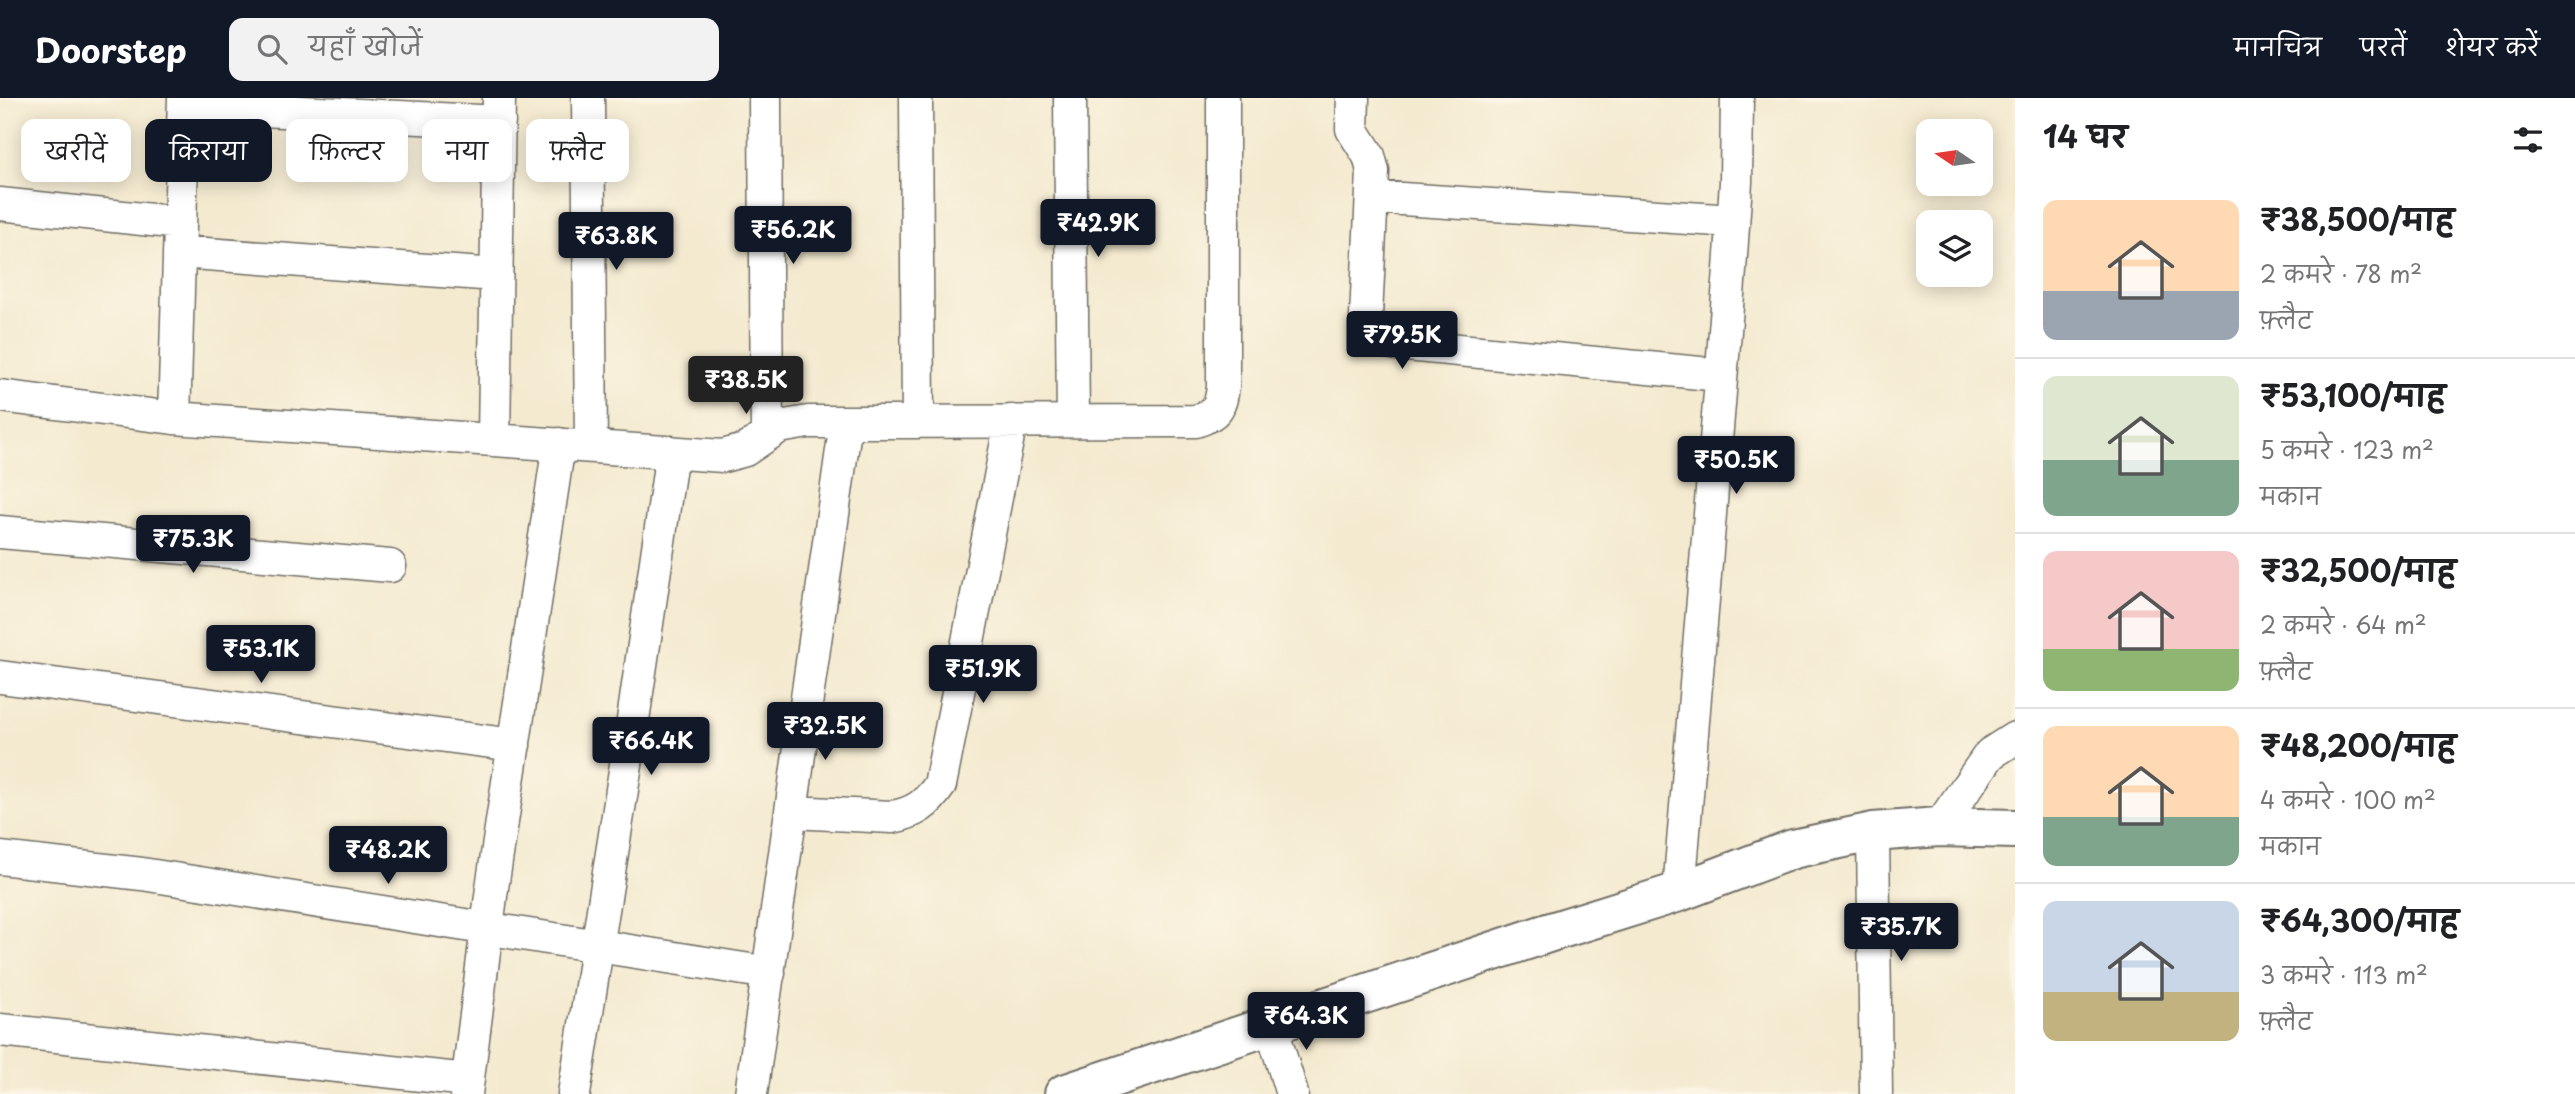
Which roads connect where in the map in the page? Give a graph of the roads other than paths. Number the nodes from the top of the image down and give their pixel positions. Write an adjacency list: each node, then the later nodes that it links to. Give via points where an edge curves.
1 (589, 98): 25 (street)
2 (765, 98): 22 (street)
3 (916, 98): 21 (street)
4 (1070, 98): 19 (street)
5 (1223, 98): 19 (street, via 1223,386 1217,412 1196,421)
6 (1353, 98): 10 (street, via 1352,129 1372,163)
7 (1737, 98): 12 (street)
8 (184, 102): 9 (street); 13 (street)
9 (499, 110): 14 (street)
10 (1372, 197): 12 (street); 15 (street, via 1366,317 1377,339)
11 (0, 204): 13 (street)
12 (1733, 221): 15 (street)
13 (180, 237): 14 (street); 17 (street)
14 (496, 275): 23 (street)
15 (1721, 375): 37 (street)
16 (0, 396): 17 (street)
17 (174, 418): 23 (street)
18 (1011, 421): 19 (street); 21 (street); 32 (street, via 940,785 919,809 905,815)
19 (1073, 421)
20 (846, 422): 21 (street); 22 (street, via 791,424); 32 (street)
21 (918, 422)
22 (767, 434): 26 (street, via 737,453 723,456)
23 (494, 440): 24 (street)
24 (559, 444): 25 (street); 31 (street)
25 (592, 446): 26 (street)
26 (672, 452): 39 (street)
27 (0, 532): 28 (street)
28 (390, 566)
29 (0, 677): 31 (street)
30 (2015, 738): 33 (street, via 1990,754)
31 (514, 745): 38 (street)
32 (792, 812): 40 (street)
33 (1939, 827): 34 (street); 35 (street)
34 (2015, 829)
35 (1873, 832): 37 (street, via 1793,849); 48 (street)
36 (0, 859): 38 (street, via 142,874)
37 (1679, 892): 41 (street)
38 (487, 928): 39 (street); 43 (street)
39 (598, 944): 40 (street); 45 (street)
40 (769, 973): 46 (street)
41 (1271, 1025): 44 (street); 47 (street)
42 (0, 1030): 43 (street)
43 (467, 1087)
44 (1088, 1090)
45 (574, 1094)
46 (751, 1094)
47 (1292, 1094)
48 (1877, 1094)

